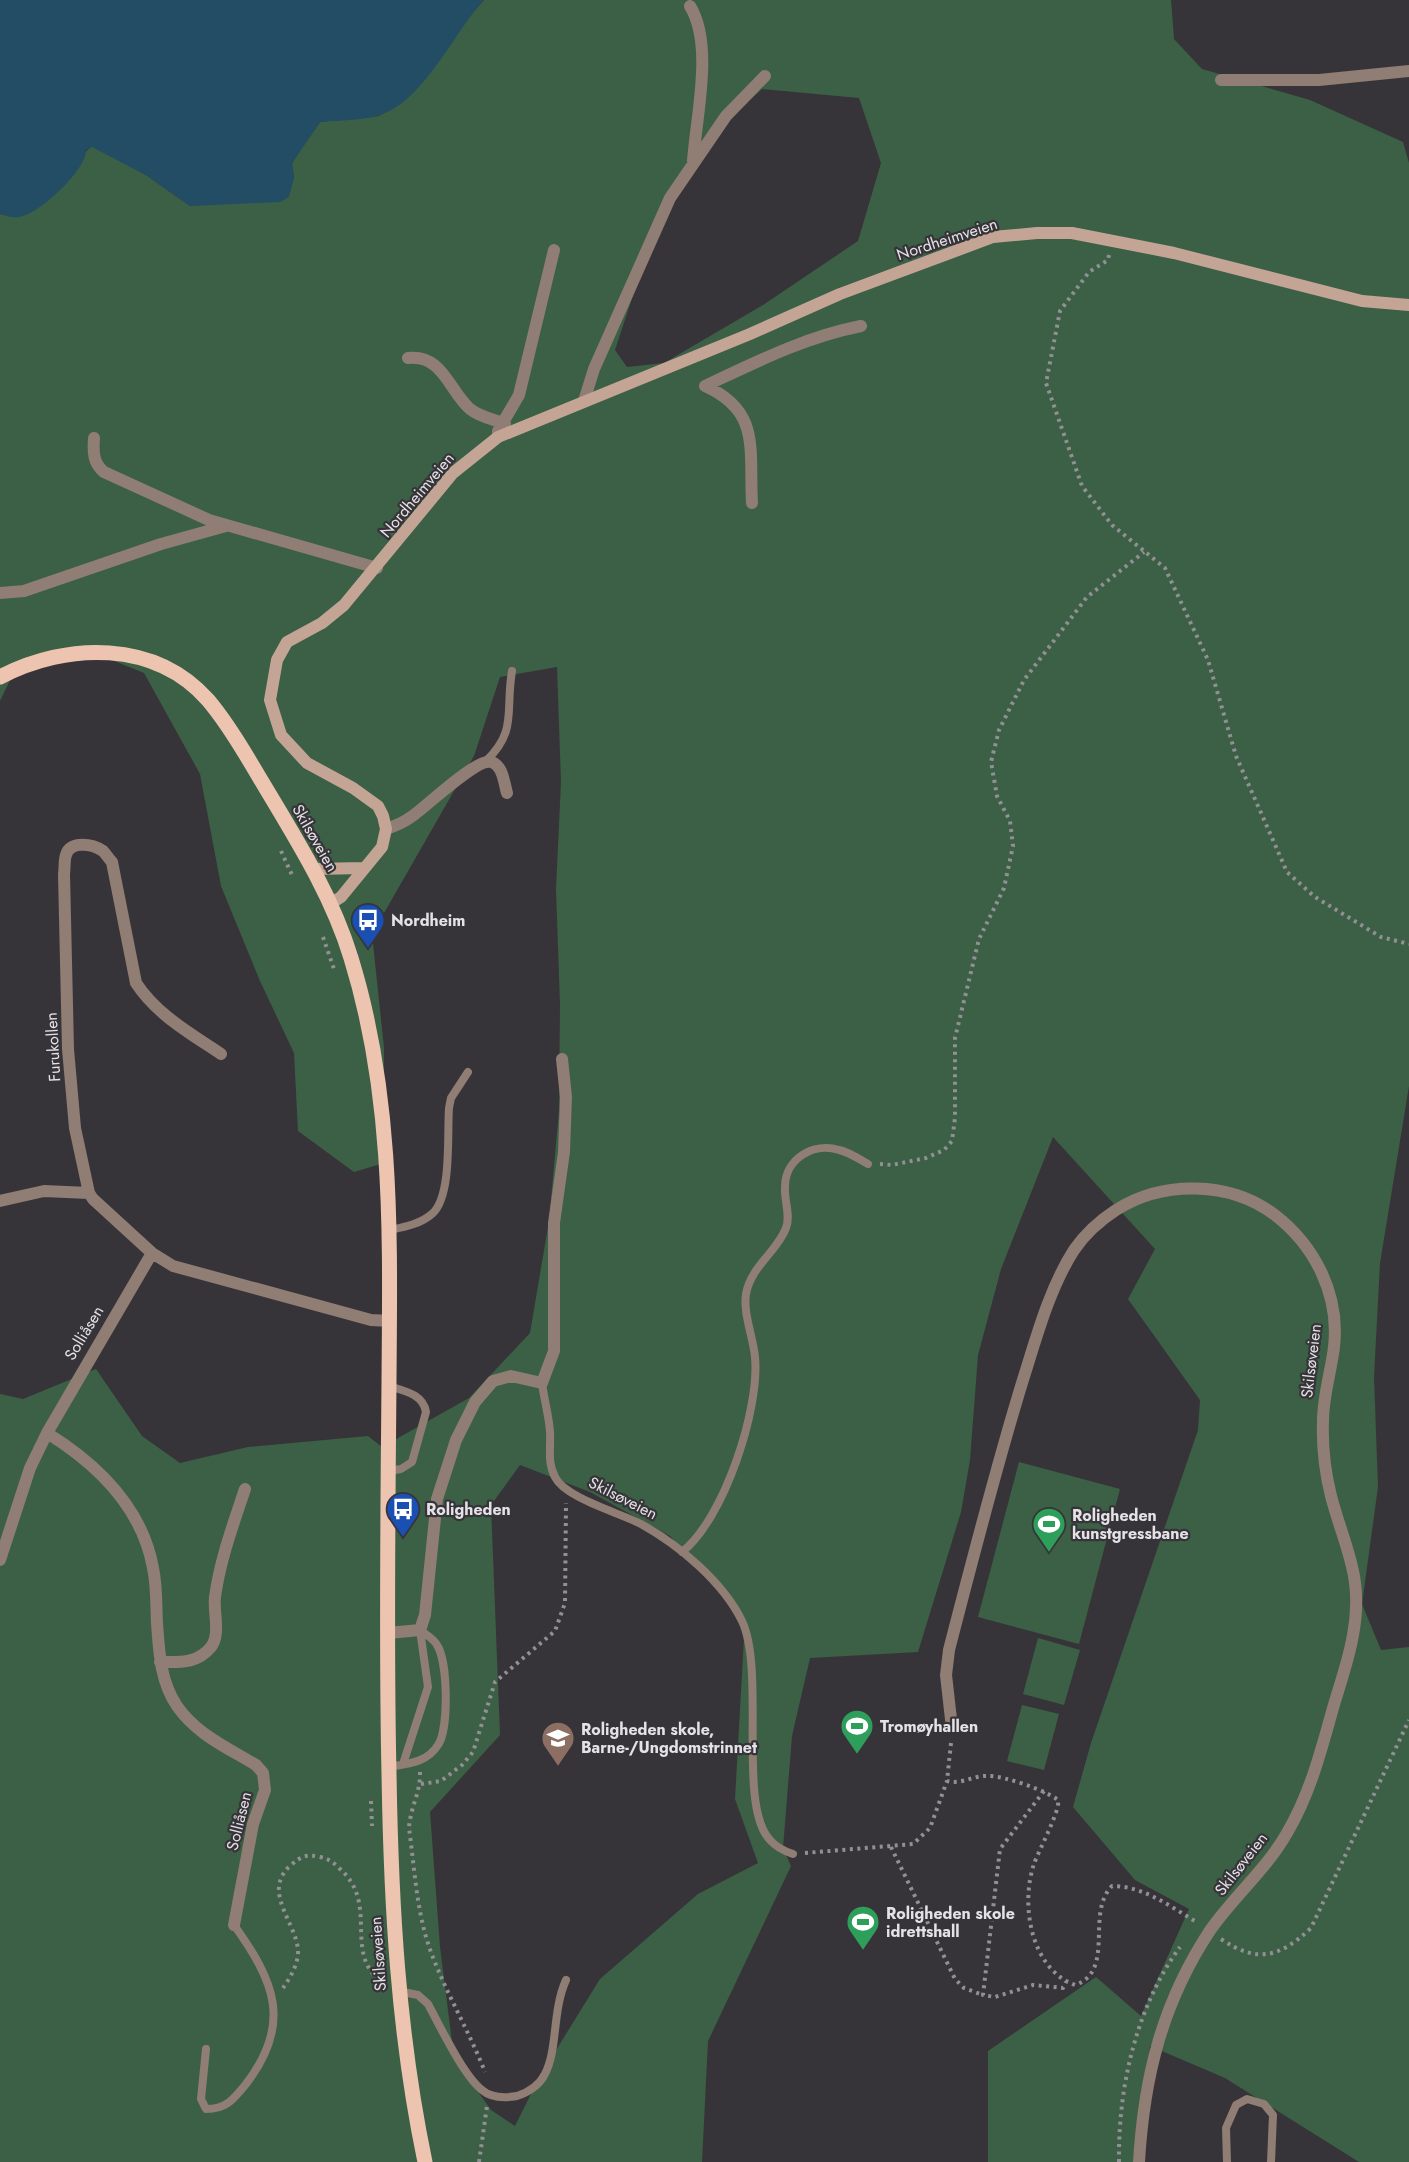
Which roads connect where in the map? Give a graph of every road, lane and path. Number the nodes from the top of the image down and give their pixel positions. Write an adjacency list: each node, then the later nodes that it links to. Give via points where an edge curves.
1 (690, 6): 5 (street, via 699,20 702,41)
2 (1409, 71): 4 (street, via 1319,80)
3 (765, 76): 5 (street, via 726,116)
4 (1221, 80)
5 (692, 162): 11 (street, via 670,198 594,369)
6 (1111, 240): 8 (main road, Nordheimveien, via 1362,301); 11 (main road, Nordheimveien, via 1037,232 993,237 840,294); 17 (path, via 1108,260 1089,272 1060,311 1046,383 1083,486 1112,525)
7 (554, 250): 12 (street, via 519,395)
8 (1409, 305)
9 (861, 326): 15 (street, via 795,344 705,386 738,407 747,423)
10 (408, 358): 12 (street, via 432,362 470,408)
11 (584, 401): 13 (main road, Nordheimveien)
12 (505, 423): 13 (street)
13 (498, 437): 18 (main road, Nordheimveien, via 453,473)
14 (94, 438): 16 (street, via 96,465 104,472)
15 (752, 502)
16 (227, 526): 18 (street); 19 (street, via 24,591)
17 (1144, 552): 31 (path, via 1165,568 1208,660 1236,756 1287,872 1315,897 1381,938); 36 (path, via 1087,597 1024,680 999,730 991,762 997,796 1010,821 1013,846 1004,888 979,939 955,1038 952,1141 927,1158 892,1165)
18 (377, 568): 24 (main road, Nordheimveien, via 344,605 322,623 287,642 277,660 270,700 278,728 292,750 378,806)
19 (0, 593)
20 (512, 671): 22 (lane, via 507,735)
21 (0, 676): 27 (main road, Skilsøveien, via 46,657 105,652 142,658 183,678 207,699 239,743)
22 (485, 762): 23 (street, via 500,768); 24 (street, via 410,818)
23 (507, 794)
24 (386, 829): 26 (main road, via 382,847)
25 (278, 844): 28 (path)
26 (364, 868): 27 (main road); 29 (main road, via 341,897)
27 (313, 869): 29 (main road, Skilsøveien)
28 (292, 875)
29 (330, 904): 39 (main road, Skilsøveien, via 350,954 380,1082)
30 (323, 937): 32 (path)
31 (1409, 944)
32 (337, 977)
33 (221, 1054): 37 (street, Furukollen, via 147,1000 136,983 112,862 103,851 93,847 71,847 66,853 64,874 68,1049 75,1128)
34 (562, 1059): 42 (street, via 566,1097 564,1152 554,1223 554,1351)
35 (468, 1072): 39 (lane, via 449,1108 442,1198 425,1219)
36 (868, 1164): 48 (lane, via 839,1149 825,1148 800,1156 790,1166 784,1186 786,1228 755,1271 746,1296 755,1372 745,1435 726,1486 702,1532)
37 (89, 1193): 38 (street, via 44,1191); 40 (street)
38 (0, 1201)
39 (390, 1230): 41 (main road, Skilsøveien)
40 (152, 1252): 41 (street, via 187,1272 371,1320); 44 (street, Solliåsen)
41 (390, 1321): 43 (main road, Skilsøveien)
42 (542, 1383): 47 (lane, Skilsøveien, via 550,1431 549,1461 555,1479); 50 (street, via 511,1376 493,1381 475,1402 456,1440 437,1499 425,1615)
43 (389, 1386): 45 (main road, Skilsøveien); 45 (lane, via 419,1398 426,1412 412,1462)
44 (46, 1433): 49 (street, Solliåsen, via 30,1468); 52 (street, Solliåsen, via 94,1466 131,1512 153,1567)
45 (389, 1471): 51 (main road, Skilsøveien)
46 (244, 1489): 52 (street, via 223,1554 214,1599 213,1645 199,1659)
47 (568, 1490): 48 (lane, Skilsøveien, via 642,1525); 58 (path, via 564,1530 566,1603 555,1631 495,1682 473,1752 462,1765 441,1781)
48 (682, 1552): 63 (lane, Skilsøveien, via 722,1591 742,1622 751,1661 756,1807 768,1839)
49 (0, 1560)
50 (420, 1630): 51 (street); 55 (lane, via 438,1645 443,1664 446,1722 438,1746); 56 (lane, via 428,1687)
51 (388, 1633): 56 (main road, Skilsøveien)
52 (160, 1662): 64 (street, Solliåsen, via 166,1686 194,1726 263,1773 265,1790 253,1824)
53 (1409, 1720): 65 (path, via 1311,1928 1294,1944 1258,1955 1240,1952)
54 (952, 1728): 57 (path); 65 (street, Skilsøveien, via 946,1675 952,1639 1027,1368 1061,1273 1073,1252 1085,1235 1119,1208 1162,1191 1217,1191 1242,1197 1268,1210 1304,1242 1333,1304 1334,1347 1323,1416 1323,1445 1332,1500 1354,1564 1357,1608 1348,1655 1305,1798 1273,1856)
55 (419, 1762): 56 (lane); 58 (path)
56 (396, 1765): 61 (main road, Skilsøveien)
57 (947, 1781): 59 (path, via 963,1782 990,1775); 62 (path, via 930,1828 922,1838 913,1844)
58 (421, 1784): 72 (path, via 409,1828 419,1906 435,1960 488,2079)
59 (1044, 1791): 67 (path, via 1058,1800 1057,1814 1033,1868 1028,1906 1034,1938 1046,1965); 69 (path, via 1000,1849)
60 (371, 1799): 61 (path, via 370,1822 374,1831)
61 (390, 1841): 68 (main road, Skilsøveien)
62 (891, 1846): 63 (path); 69 (path, via 955,1979 964,1988)
63 (793, 1854)
64 (234, 1925): 70 (lane, via 259,1959)
65 (1210, 1931): 67 (path, via 1151,1896 1129,1886 1112,1886 1101,1905 1097,1963 1082,1982); 75 (street, Skilsøveien, via 1169,2004 1157,2042 1146,2092)
66 (566, 1980): 72 (lane, via 557,2004 545,2075 529,2092 511,2097)
67 (1066, 1982): 69 (path, via 1063,1988 1033,1986 995,1996)
68 (398, 1984): 70 (path, via 373,1974 366,1965 361,1902 350,1877 328,1858 312,1855 301,1857 286,1869 279,1892 281,1908 298,1949 297,1961); 72 (lane, via 428,2004 471,2078); 73 (main road, Skilsøveien, via 410,2092)
69 (983, 1995)
70 (273, 2003): 71 (lane, via 274,2025 265,2050 237,2096 220,2109 206,2109 201,2099)
71 (206, 2049)
72 (487, 2094): 74 (path)
73 (425, 2162)
74 (479, 2162)
75 (1139, 2162)
76 (1227, 2162): 77 (lane, via 1226,2128 1236,2104 1247,2099 1264,2104 1273,2115)
77 (1271, 2162)

